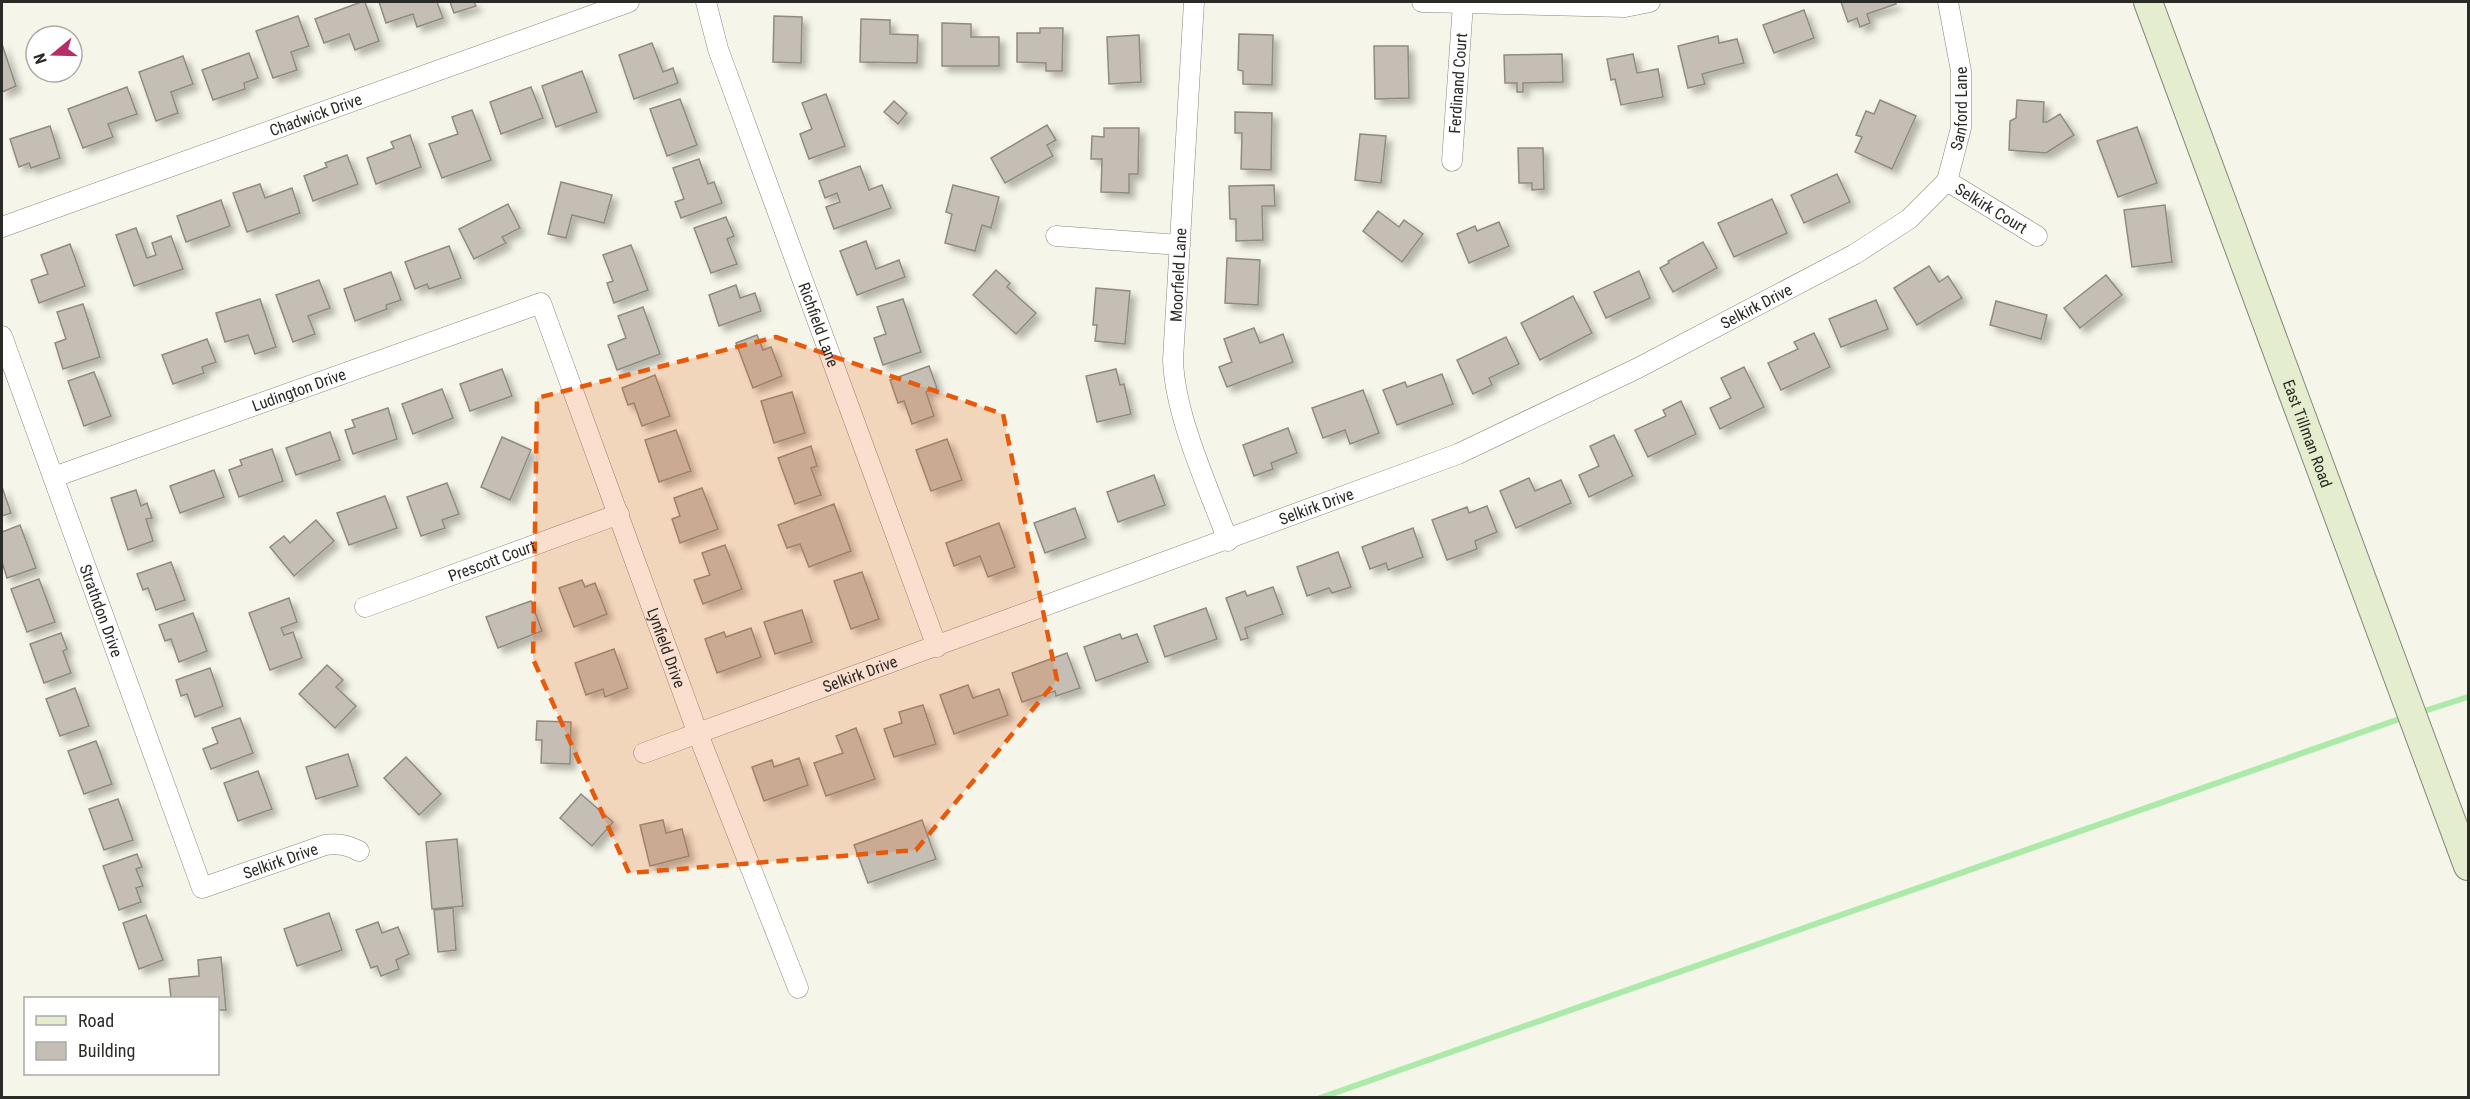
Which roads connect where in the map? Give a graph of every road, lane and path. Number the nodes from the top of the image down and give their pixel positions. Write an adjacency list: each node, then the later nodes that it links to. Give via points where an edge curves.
1 (629, 2): 11 (street, Chadwick Drive)
2 (706, 2): 21 (street, Richfield Lane, via 718,49)
3 (1194, 2): 14 (street, Moorfield Lane)
4 (1422, 2): 8 (street)
5 (1650, 2): 8 (street, via 1625,7)
6 (1948, 2): 10 (street, Sanford Lane, via 1961,71 1961,128)
7 (2148, 2): 25 (main road, East Tillman Road)
8 (1463, 4): 9 (street, Ferdinand Court)
9 (1452, 161)
10 (1947, 181): 13 (street, Selkirk Court); 19 (street, Selkirk Drive, via 1909,219 1855,254 1638,368 1458,454)
11 (2, 227)
12 (1056, 236): 14 (street)
13 (2037, 236)
14 (1180, 245): 19 (street, Moorfield Lane, via 1174,383)
15 (541, 303): 17 (street, Ludington Drive); 18 (street, Lynfield Drive)
16 (2, 336): 17 (street, Strathdon Drive)
17 (54, 477): 26 (street, Strathdon Drive)
18 (619, 514): 20 (street, Prescott Court); 22 (street, Lynfield Drive)
19 (1228, 541): 21 (street, Selkirk Drive)
20 (365, 608)
21 (937, 647): 22 (street, Selkirk Drive)
22 (698, 734): 23 (street, Selkirk Drive); 27 (street, Lynfield Drive)
23 (644, 753)
24 (359, 851): 26 (street, Selkirk Drive, via 342,844 325,844)
25 (2469, 866)
26 (202, 888)
27 (798, 988)

